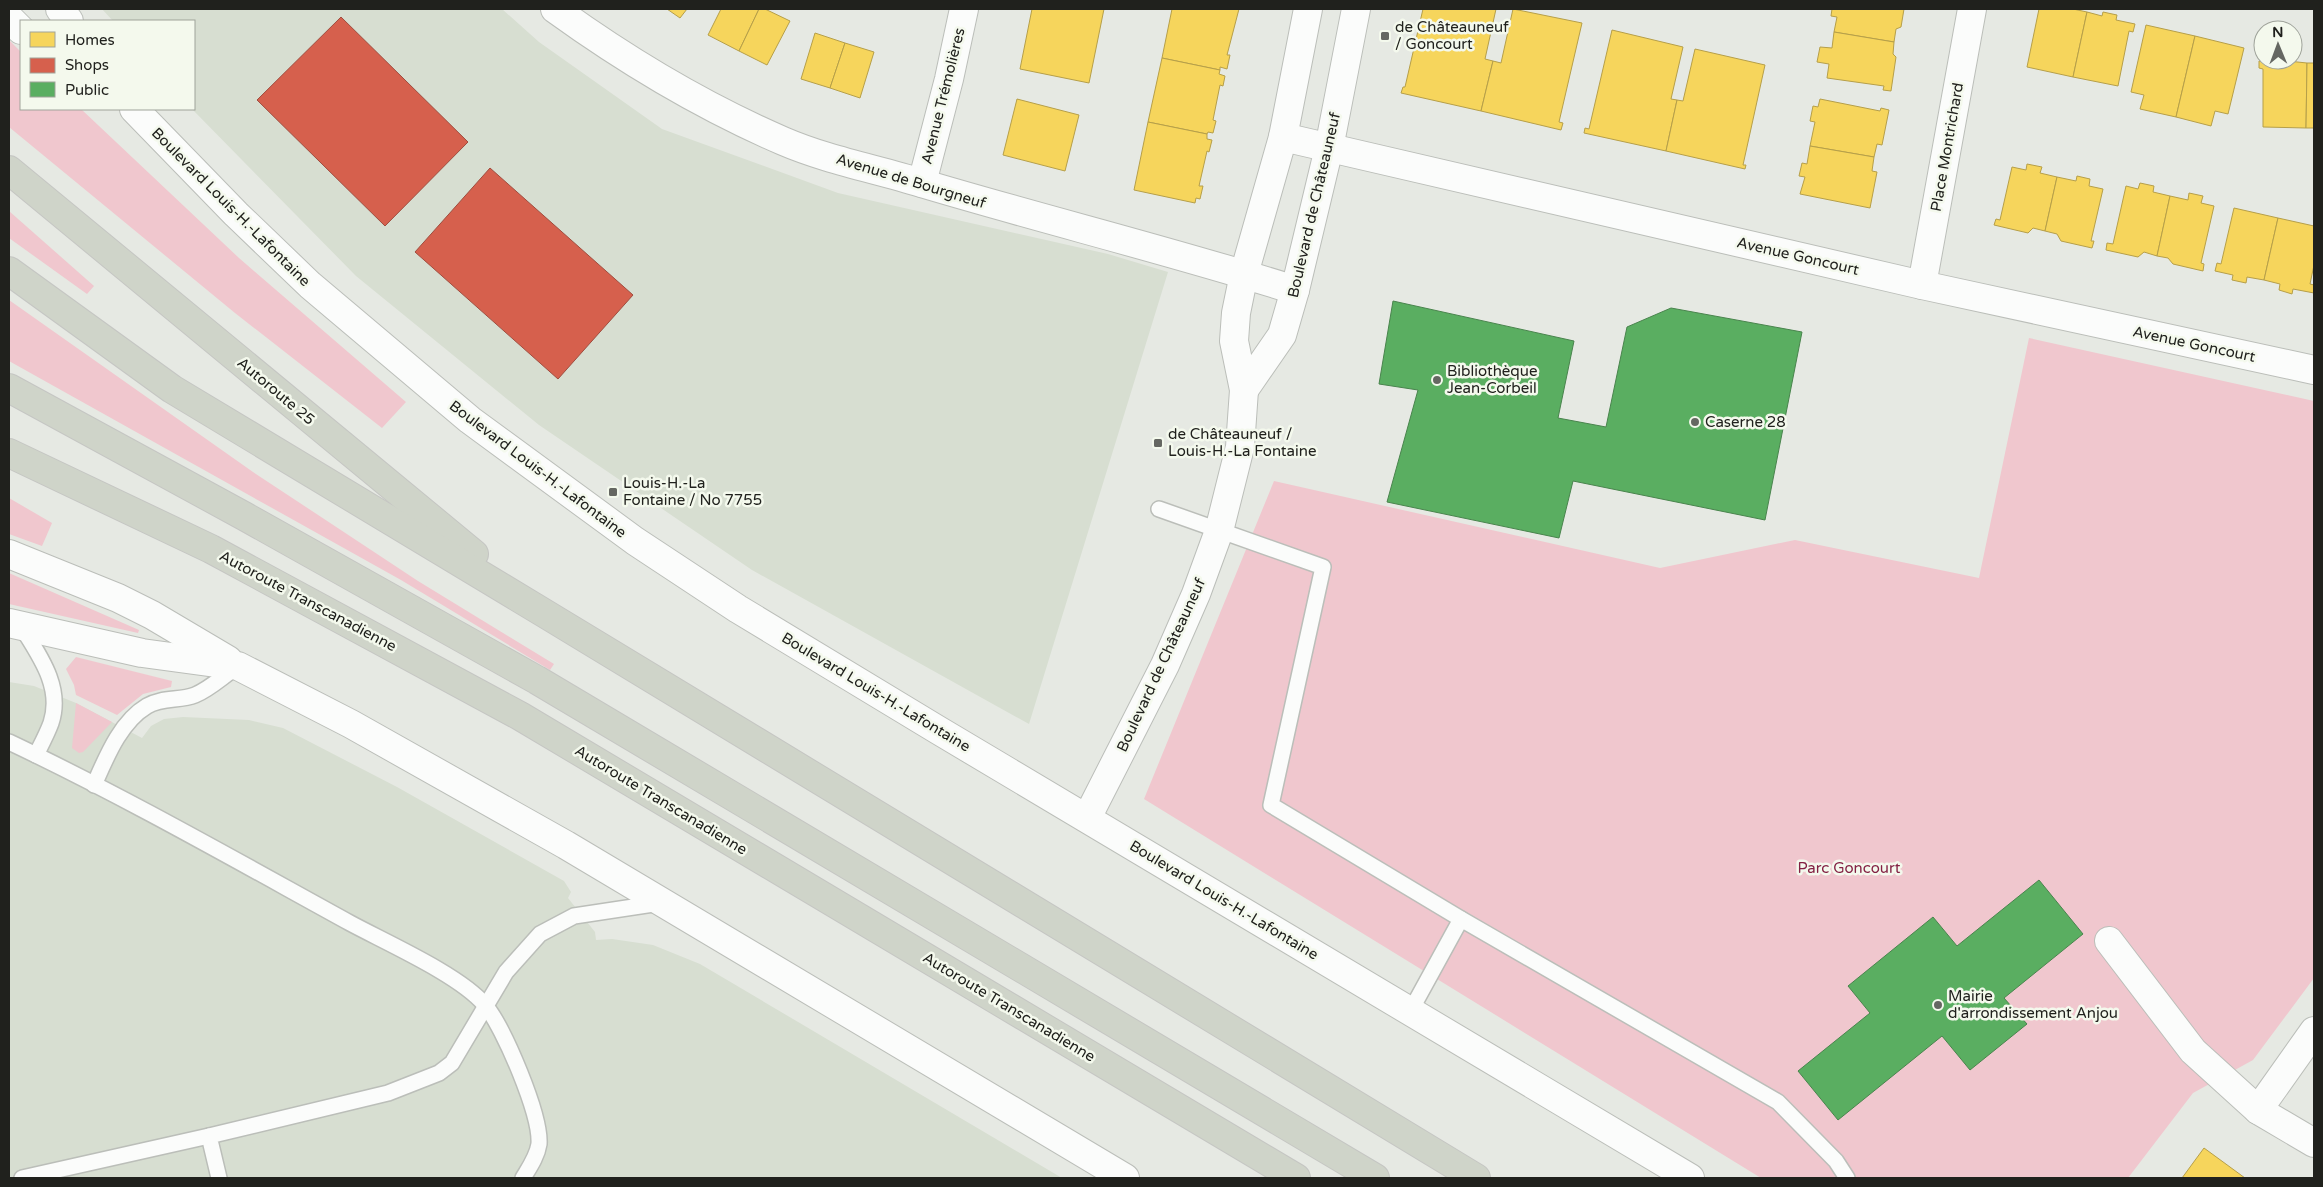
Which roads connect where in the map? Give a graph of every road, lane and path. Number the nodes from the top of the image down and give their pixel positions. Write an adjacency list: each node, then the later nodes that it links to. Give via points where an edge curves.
1 (60, 9): 8 (street)
2 (555, 9): 14 (street, Avenue de Bourgneuf, via 595,38 703,104 785,142)
3 (964, 9): 14 (street, Avenue Trémolières)
4 (1308, 9): 11 (street, Boulevard de Châteauneuf)
5 (1356, 9): 12 (street, Boulevard de Châteauneuf)
6 (1972, 9): 17 (street, Place Montrichard)
7 (9, 18): 9 (street)
8 (68, 20)
9 (20, 29)
10 (134, 110): 32 (street, Boulevard Louis-H.-Lafontaine, via 310,285 470,420 538,471 635,541 738,609)
11 (1283, 137): 12 (street, Avenue Goncourt); 16 (street, Boulevard de Châteauneuf)
12 (1329, 148): 17 (street, Avenue Goncourt); 18 (street, Boulevard de Châteauneuf)
13 (9, 170): 26 (highway, Autoroute 25)
14 (922, 183): 16 (street, Avenue de Bourgneuf)
15 (9, 271): 26 (highway, via 172,389)
16 (1244, 274): 18 (street, Avenue de Bourgneuf); 21 (street, Boulevard de Châteauneuf, via 1234,342)
17 (1922, 284): 19 (street, Avenue Goncourt)
18 (1295, 290): 21 (street, Boulevard de Châteauneuf, via 1282,335)
19 (2314, 370)
20 (9, 388): 47 (highway, via 537,680)
21 (1244, 390): 24 (street, Boulevard de Châteauneuf, via 1240,446)
22 (9, 453): 46 (highway, Autoroute Transcanadienne, via 211,549 520,716)
23 (1159, 509): 24 (lane)
24 (1219, 531): 32 (street, Boulevard de Châteauneuf, via 1165,664); 34 (lane, via 1323,567 1270,805)
25 (9, 554): 28 (street, via 118,598)
26 (544, 612): 48 (highway)
27 (14, 624): 28 (street, via 142,653); 30 (lane, via 43,663 53,691 51,723)
28 (238, 666): 31 (lane, via 194,696 161,700 141,710 116,740); 33 (street, via 474,792)
29 (9, 742): 30 (lane)
30 (36, 755): 31 (lane)
31 (94, 784): 36 (lane, via 443,973)
32 (1087, 818): 37 (street, Boulevard Louis-H.-Lafontaine)
33 (661, 902): 36 (lane, via 574,916 556,924 528,946); 45 (street)
34 (1461, 919): 37 (lane); 50 (lane, via 1778,1102 1830,1153)
35 (2109, 941): 39 (street, via 2193,1051)
36 (485, 1004): 40 (lane, via 456,1057 439,1073 388,1093); 44 (lane, via 525,1083 539,1142 537,1153)
37 (1410, 1012): 49 (street, Boulevard Louis-H.-Lafontaine)
38 (2314, 1031): 39 (street)
39 (2258, 1110): 41 (street)
40 (209, 1136): 42 (lane); 43 (lane)
41 (2314, 1144)
42 (22, 1178)
43 (219, 1178)
44 (523, 1178)
45 (1125, 1178)
46 (1296, 1178)
47 (1375, 1178)
48 (1476, 1178)
49 (1690, 1178)
50 (1848, 1178)

